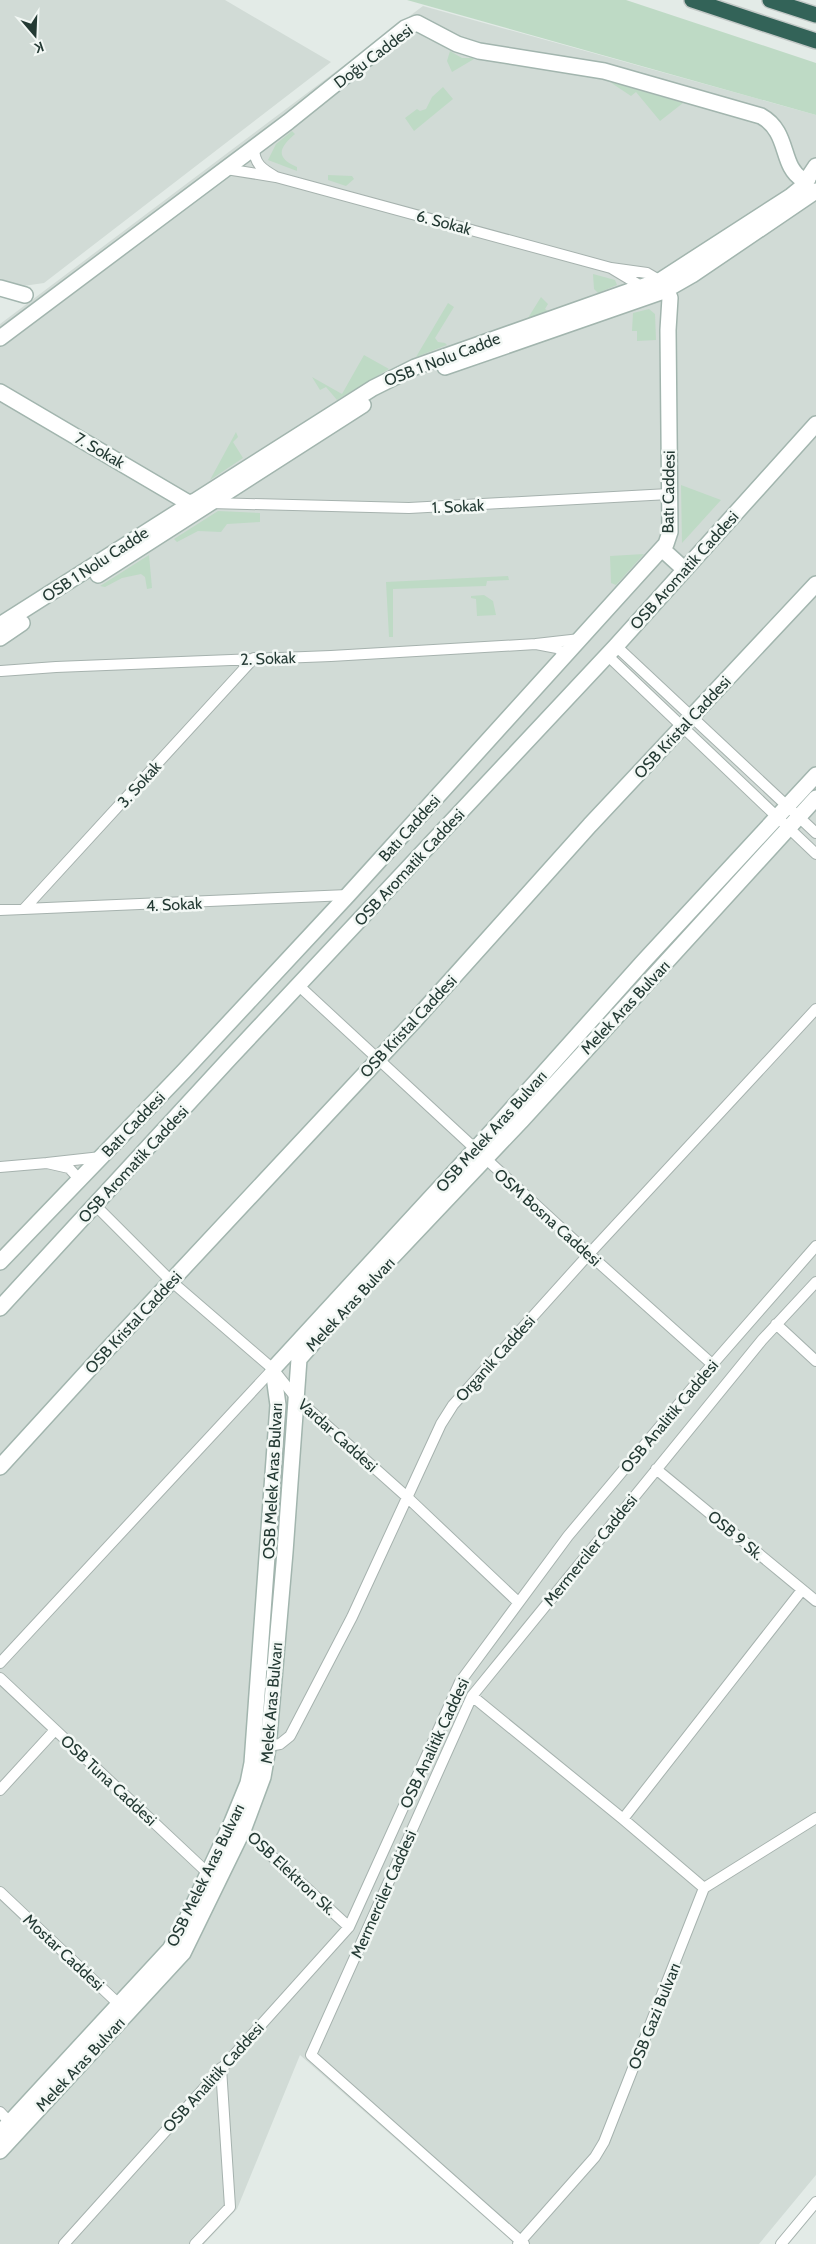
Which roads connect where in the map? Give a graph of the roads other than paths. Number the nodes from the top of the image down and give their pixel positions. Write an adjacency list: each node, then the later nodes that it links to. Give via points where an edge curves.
1 (692, 0): 4 (highway)
2 (770, 0): 3 (highway)
3 (816, 15)
4 (816, 41)
5 (254, 147): 6 (street, Doğu Caddesi, via 405,28 417,23 457,44 479,51 604,71 753,113 766,118 775,127); 7 (street, Doğu Caddesi); 8 (street, 6. Sokak, via 258,165)
6 (789, 161): 9 (street, Doğu Caddesi, via 802,180); 10 (street, Doğu Caddesi)
7 (225, 169): 8 (street, 6. Sokak); 15 (street, Doğu Caddesi)
8 (276, 177): 11 (street, 6. Sokak)
9 (813, 179): 10 (street, OSB 1 Nolu Cadde)
10 (797, 199): 13 (street, OSB 1 Nolu Cadde)
11 (612, 268): 13 (street, 6. Sokak); 13 (street, 6. Sokak, via 647,273)
12 (0, 288): 14 (street)
13 (657, 288): 18 (street, OSB 1 Nolu Cadde, via 407,381 358,408); 19 (street, Batı Caddesi, via 668,330); 20 (street, OSB 1 Nolu Cadde, via 461,350 395,376 359,396)
14 (25, 294)
15 (0, 338)
16 (0, 392): 20 (street, 7. Sokak)
17 (816, 424): 23 (street, OSB Aromatik Caddesi)
18 (232, 489): 20 (street, OSB 1 Nolu Cadde); 21 (street)
19 (669, 494): 21 (street, 1. Sokak, via 409,508); 22 (street, Batı Caddesi, via 670,532)
20 (201, 503): 21 (street, 1. Sokak); 25 (street, OSB 1 Nolu Cadde); 26 (street, OSB 1 Nolu Cadde)
21 (246, 504)
22 (662, 549): 23 (street); 27 (street, Batı Caddesi)
23 (684, 569): 29 (street, OSB Aromatik Caddesi)
24 (816, 584): 33 (street, OSB Kristal Caddesi)
25 (0, 625)
26 (0, 638)
27 (581, 639): 28 (street, 2. Sokak); 30 (street, Batı Caddesi)
28 (536, 644): 30 (street, 2. Sokak, via 557,648); 31 (street, 2. Sokak)
29 (612, 650): 33 (street); 44 (street, OSB Aromatik Caddesi)
30 (566, 655): 41 (street, Batı Caddesi)
31 (254, 658): 32 (street, 2. Sokak); 42 (street, 3. Sokak)
32 (0, 671)
33 (687, 722): 36 (street); 36 (street); 46 (street, OSB Kristal Caddesi)
34 (816, 775): 36 (street, OSB Melek Aras Bulvarı)
35 (816, 798): 37 (street, Melek Aras Bulvarı)
36 (782, 813): 37 (street); 38 (street); 47 (street, OSB Melek Aras Bulvarı, via 643,962)
37 (798, 817): 38 (street, Melek Aras Bulvarı); 39 (street)
38 (789, 830): 40 (street); 47 (street, Melek Aras Bulvarı)
39 (816, 833)
40 (816, 854)
41 (348, 895): 42 (street, 4. Sokak); 48 (street, Batı Caddesi)
42 (24, 909): 43 (street, 4. Sokak)
43 (0, 910)
44 (298, 985): 46 (street, OSM Bosna Caddesi); 52 (street, OSB Aromatik Caddesi)
45 (816, 1009): 54 (street, Organik Caddesi)
46 (378, 1060): 47 (street, OSM Bosna Caddesi); 56 (street, OSB Kristal Caddesi)
47 (480, 1154): 54 (street, OSM Bosna Caddesi); 62 (street, OSB Melek Aras Bulvarı); 63 (street, Melek Aras Bulvarı, via 299,1359)
48 (101, 1157): 49 (street); 51 (street, Batı Caddesi)
49 (47, 1163): 50 (street); 51 (street, via 69,1168)
50 (0, 1167)
51 (79, 1178): 55 (street, Batı Caddesi)
52 (95, 1205): 56 (street, Vardar Caddesi); 58 (street, OSB Aromatik Caddesi)
53 (816, 1246): 61 (street, OSB Analitik Caddesi)
54 (589, 1254): 61 (street, OSM Bosna Caddesi); 66 (street, Organik Caddesi, via 453,1404)
55 (0, 1262)
56 (171, 1281): 62 (street, Vardar Caddesi); 64 (street, OSB Kristal Caddesi)
57 (816, 1282): 59 (street, Mermerciler Caddesi)
58 (0, 1308)
59 (776, 1324): 60 (street); 65 (street, Mermerciler Caddesi)
60 (816, 1361)
61 (712, 1364): 69 (street, OSB Analitik Caddesi, via 568,1536)
62 (273, 1368): 63 (street, Vardar Caddesi); 70 (street, OSB Melek Aras Bulvarı, via 278,1405); 71 (street)
63 (296, 1398): 66 (street, Vardar Caddesi); 70 (street, Melek Aras Bulvarı)
64 (0, 1467)
65 (656, 1469): 67 (street, OSB 9 Sk.); 73 (street, Mermerciler Caddesi)
66 (407, 1497): 69 (street, Vardar Caddesi); 75 (street, Organik Caddesi, via 352,1617 290,1736 280,1744)
67 (802, 1590): 68 (street, OSB 9 Sk.); 78 (street)
68 (816, 1601)
69 (518, 1602): 83 (street, OSB Analitik Caddesi, via 460,1682)
70 (271, 1618): 75 (street, OSB Melek Aras Bulvarı)
71 (0, 1663)
72 (0, 1678): 74 (street, OSB Tuna Caddesi)
73 (472, 1696): 78 (street); 89 (street, Mermerciler Caddesi, via 311,2055)
74 (55, 1730): 76 (street); 80 (street, OSB Tuna Caddesi)
75 (260, 1747): 79 (street, OSB Melek Aras Bulvarı)
76 (0, 1790)
77 (816, 1818): 81 (street)
78 (623, 1819): 81 (street)
79 (238, 1825): 80 (street, OSB Melek Aras Bulvarı); 83 (street, OSB Elektron Sk.)
80 (213, 1878): 84 (street, OSB Melek Aras Bulvarı, via 170,1949)
81 (704, 1888): 89 (street, OSB Gazi Bulvarı, via 604,2142 595,2157)
82 (0, 1892): 84 (street, Mostar Caddesi)
83 (349, 1927): 85 (street, OSB Analitik Caddesi)
84 (123, 2008): 86 (street, OSB Melek Aras Bulvarı)
85 (221, 2068): 90 (street, OSB Analitik Caddesi); 91 (street, via 230,2207)
86 (7, 2125): 87 (street)
87 (0, 2151)
88 (816, 2202): 92 (street)
89 (521, 2243)
90 (64, 2244)
91 (196, 2244)
92 (781, 2244)

